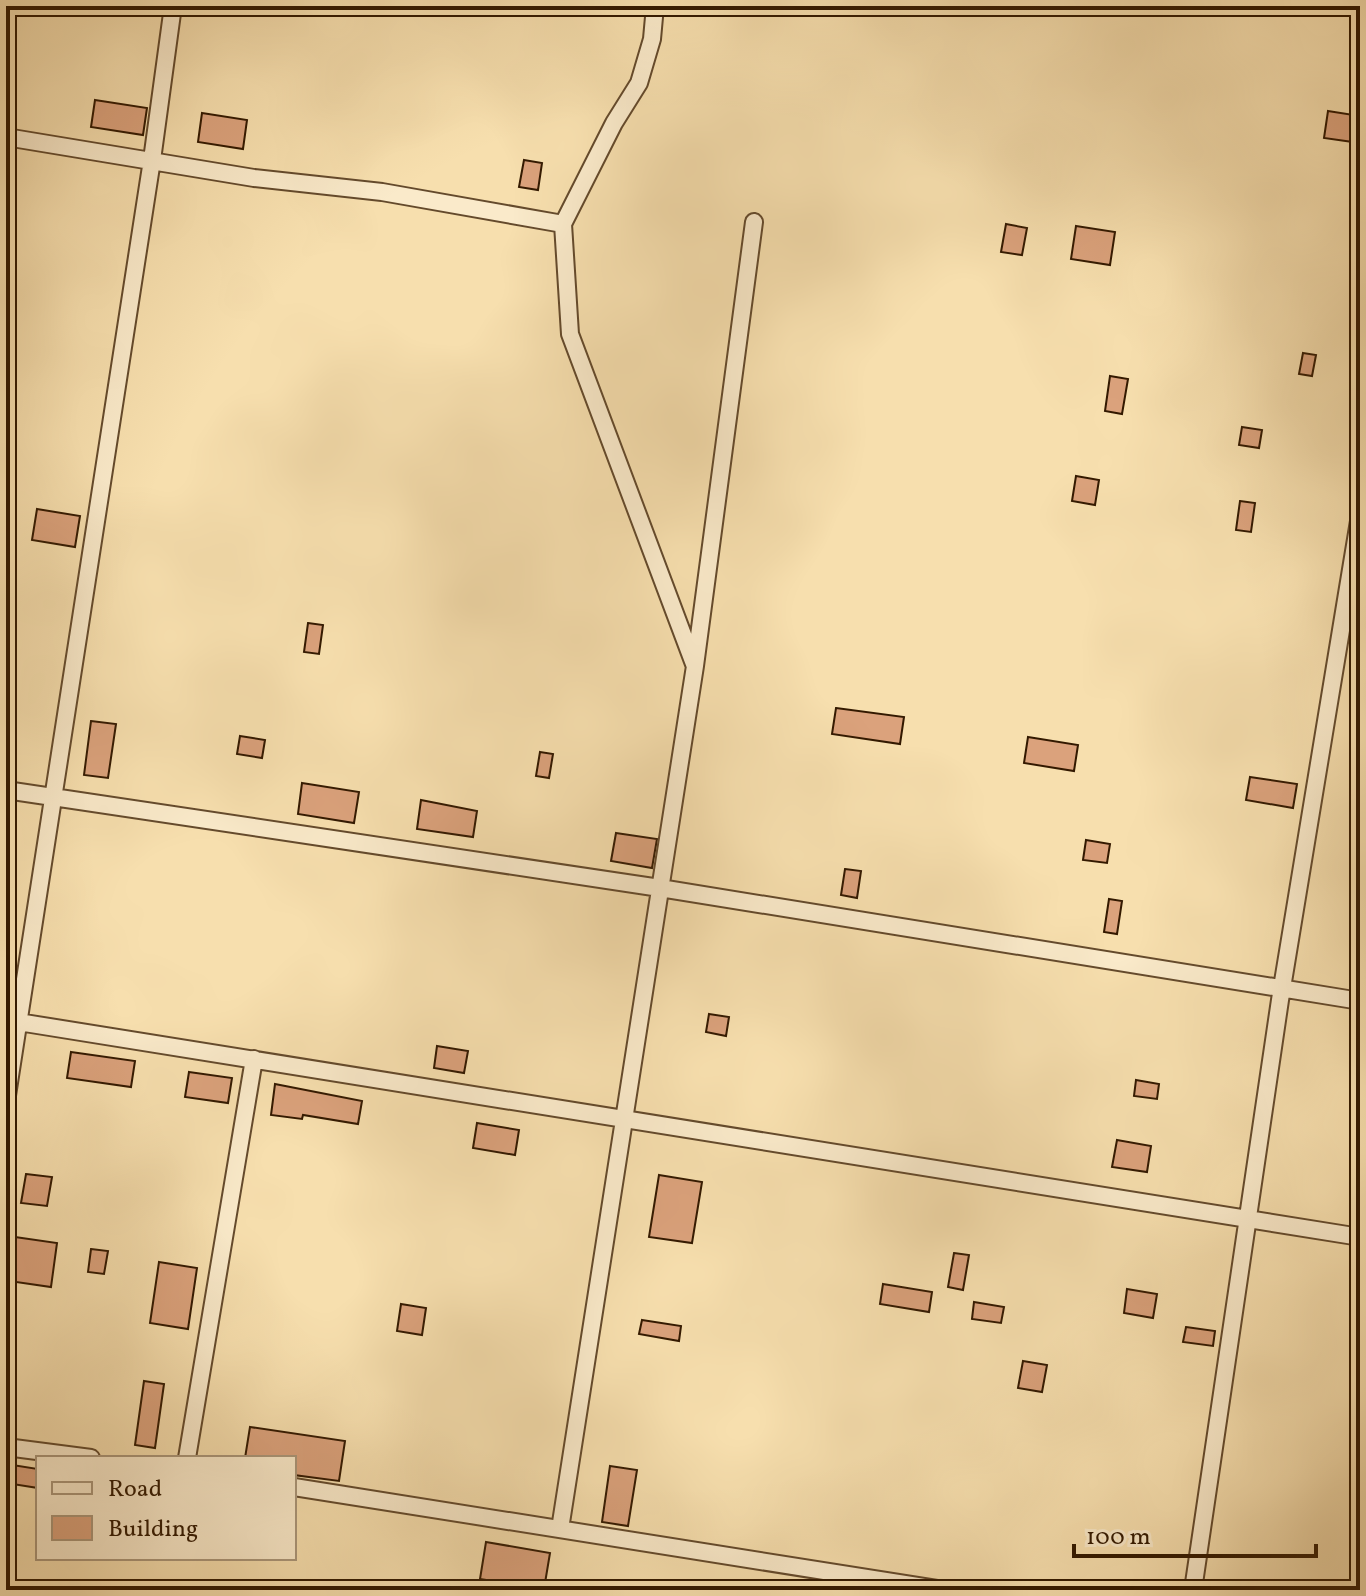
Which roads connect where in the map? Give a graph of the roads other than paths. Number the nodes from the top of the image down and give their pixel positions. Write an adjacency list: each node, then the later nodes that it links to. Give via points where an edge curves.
1 (173, 6): 4 (street)
2 (655, 6): 6 (street, via 639,83)
3 (6, 137): 4 (street)
4 (152, 160): 6 (street); 10 (street)
5 (754, 222): 8 (street)
6 (563, 224): 8 (street, via 570,334)
7 (1360, 515): 12 (street)
8 (695, 666): 11 (street)
9 (6, 790): 10 (street)
10 (54, 797): 11 (street); 14 (street)
11 (660, 888): 12 (street); 17 (street)
12 (1282, 987): 13 (street); 18 (street)
13 (1360, 1001)
14 (12, 1021): 15 (street); 16 (street)
15 (254, 1059): 17 (street); 22 (street)
16 (6, 1102)
17 (624, 1117): 18 (street); 24 (street)
18 (1248, 1220): 19 (street); 26 (street)
19 (1360, 1237)
20 (6, 1447): 21 (street)
21 (76, 1456)
22 (187, 1456)
23 (296, 1487): 24 (street)
24 (560, 1529): 25 (street)
25 (943, 1590)
26 (1193, 1590)

